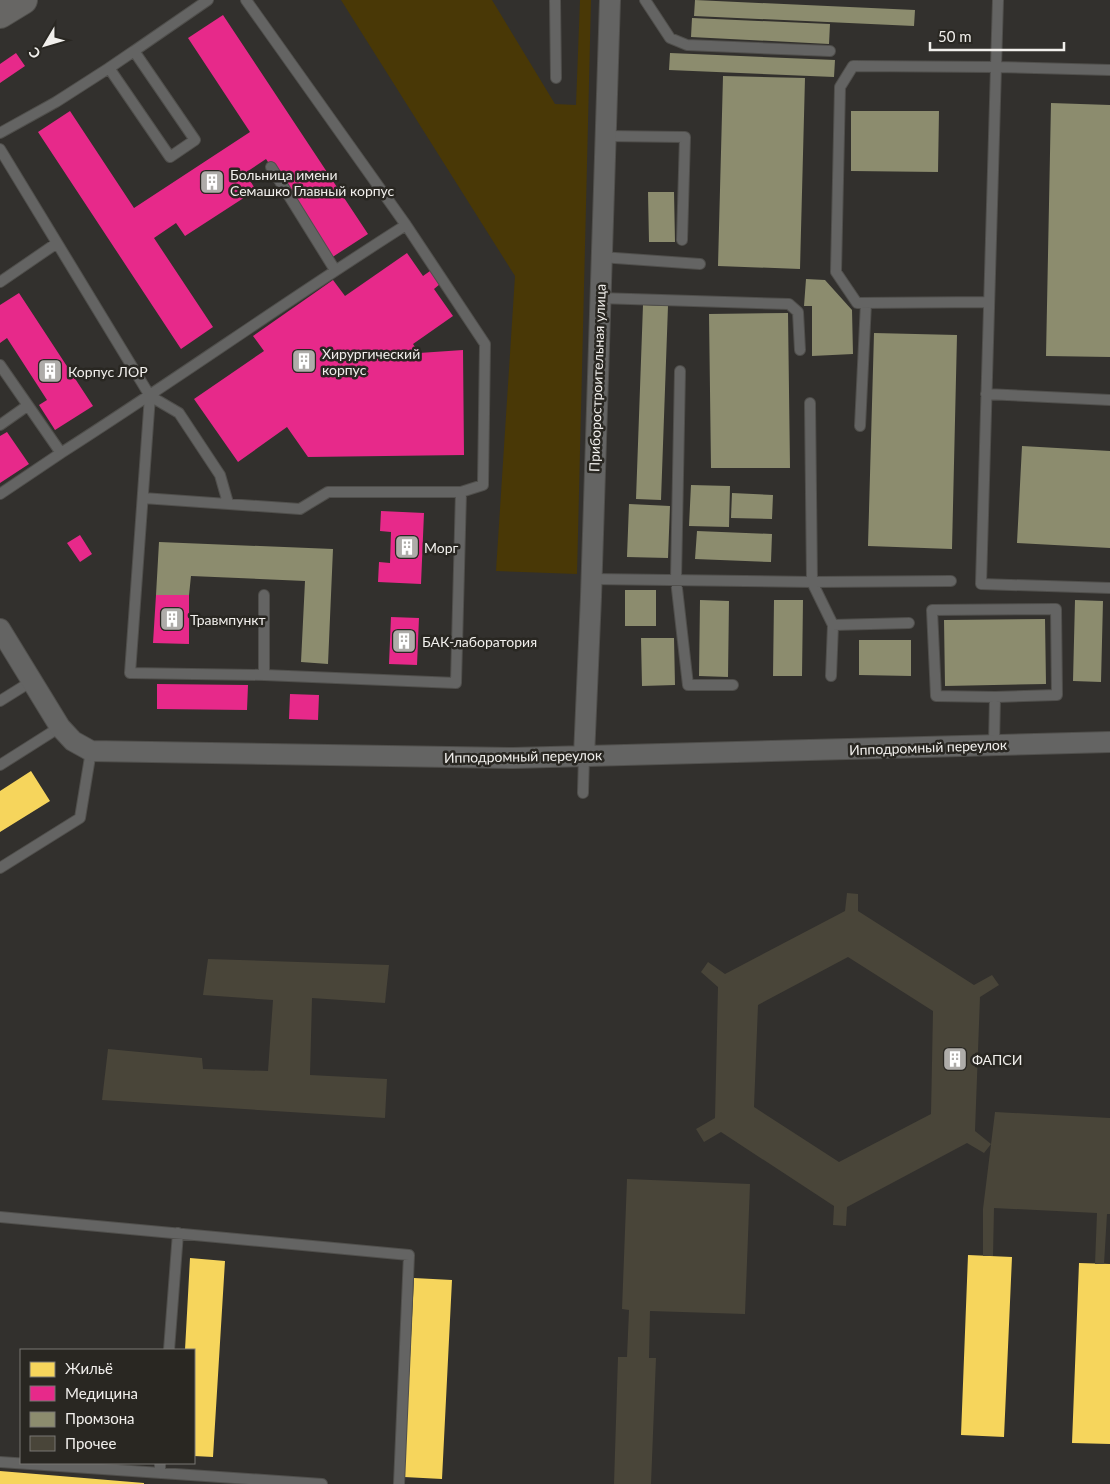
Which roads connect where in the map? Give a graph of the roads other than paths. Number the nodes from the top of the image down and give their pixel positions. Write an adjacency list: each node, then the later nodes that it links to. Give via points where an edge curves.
1 (23, 0): 8 (main road)
2 (208, 0): 9 (lane)
3 (246, 0): 19 (lane)
4 (555, 0): 14 (lane)
5 (610, 0): 16 (street, Приборостроительная улица)
6 (645, 0): 10 (lane, via 670,38 687,45)
7 (998, 0): 11 (lane)
8 (0, 14)
9 (134, 51): 12 (lane); 12 (lane, via 194,140 170,157)
10 (830, 51)
11 (996, 67): 13 (lane); 27 (lane); 28 (lane, via 853,66 840,88 836,272 857,303)
12 (108, 68): 15 (lane)
13 (1110, 70)
14 (556, 78)
15 (0, 133)
16 (605, 136): 20 (lane, via 685,138); 22 (street, Приборостроительная улица)
17 (0, 149): 21 (lane)
18 (270, 167): 24 (lane)
19 (406, 225): 24 (lane); 40 (lane, via 485,344 483,485)
20 (682, 240)
21 (57, 244): 25 (lane); 33 (lane)
22 (601, 257): 23 (lane); 26 (street, Приборостроительная улица)
23 (700, 264)
24 (335, 270): 33 (lane)
25 (0, 282)
26 (599, 298): 29 (lane, via 789,304 798,312); 44 (street, Приборостроительная улица)
27 (989, 302): 28 (lane); 32 (lane)
28 (866, 303): 38 (lane)
29 (800, 350)
30 (0, 365): 36 (lane)
31 (680, 371): 45 (lane)
32 (986, 394): 34 (lane); 48 (lane, via 981,584)
33 (150, 396): 39 (lane); 42 (lane); 43 (lane, via 179,413 220,476)
34 (1110, 400)
35 (810, 403): 47 (lane)
36 (27, 406): 37 (lane); 39 (lane)
37 (0, 425)
38 (860, 426)
39 (61, 453): 41 (lane)
40 (460, 492): 43 (lane, via 328,492 300,509); 53 (lane, via 456,683)
41 (0, 494)
42 (143, 498): 43 (lane); 53 (lane, via 130,673)
43 (228, 503)
44 (592, 579): 45 (lane); 63 (street, Приборостроительная улица)
45 (676, 580): 47 (lane); 56 (lane, via 688,684)
46 (952, 581): 47 (lane)
47 (812, 582): 51 (lane)
48 (1110, 588)
49 (264, 595): 53 (lane)
50 (909, 623): 51 (lane)
51 (833, 625): 54 (lane)
52 (0, 629): 55 (street)
53 (264, 675)
54 (831, 676)
55 (32, 681): 58 (lane); 59 (street)
56 (733, 685)
57 (995, 697): 57 (lane, via 1057,695 1056,609 932,610 936,696); 61 (lane)
58 (0, 701)
59 (60, 727): 62 (street, via 73,741); 64 (lane)
60 (1110, 742): 61 (street, Ипподромный переулок)
61 (994, 745): 63 (street, Ипподромный переулок)
62 (91, 751): 63 (street, Ипподромный переулок, via 479,758); 66 (lane, via 80,818)
63 (584, 756): 65 (lane)
64 (0, 765)
65 (583, 794)
66 (0, 868)
67 (0, 1217): 68 (lane)
68 (178, 1233): 69 (lane); 75 (lane, via 409,1255)
69 (169, 1349)
70 (0, 1462): 71 (lane)
71 (20, 1463)
72 (53, 1464): 73 (lane)
73 (160, 1468): 74 (lane)
74 (322, 1484)
75 (399, 1484)

